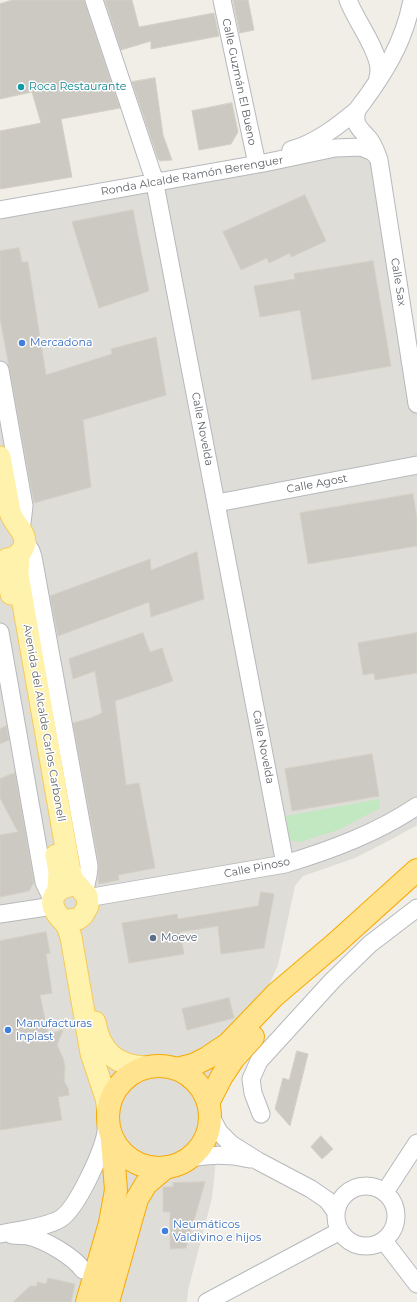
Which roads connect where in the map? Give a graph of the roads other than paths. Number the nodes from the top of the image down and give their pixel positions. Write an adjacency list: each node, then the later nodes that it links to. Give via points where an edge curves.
1 (94, 0): 9 (street, Calle Novelda)
2 (222, 0): 8 (street, Calle Guzmán El Bueno)
3 (348, 0): 5 (street, via 375,53)
4 (412, 0): 5 (street, Ronda Alcalde Ramón Berenguer, via 402,37 392,60)
5 (381, 76): 6 (street, Ronda Alcalde Ramón Berenguer)
6 (357, 110): 7 (street, Calle Sax, via 356,124 374,146); 8 (street, Ronda Alcalde Ramón Berenguer, via 339,125 308,144)
7 (379, 160): 8 (street, Ronda Alcalde Ramón Berenguer, via 373,152 361,147 350,147); 13 (street, Calle Sax)
8 (256, 161): 9 (street, Ronda Alcalde Ramón Berenguer)
9 (154, 179): 10 (street, Ronda Alcalde Ramón Berenguer); 11 (street, Ronda Alcalde Ramón Berenguer); 16 (street, Calle Novelda)
10 (0, 203)
11 (0, 210)
12 (0, 370): 17 (street, via 24,506)
13 (417, 404)
14 (0, 457): 17 (main road, Avenida del Alcalde Carlos Carbonell, via 12,520)
15 (417, 465): 16 (street, Calle Agost)
16 (217, 502): 20 (street, Calle Novelda)
17 (12, 543): 22 (main road, Avenida del Alcalde Carlos Carbonell, via 70,871); 23 (main road, Avenida del Alcalde Carlos Carbonell, via 8,575 59,871)
18 (0, 632): 23 (street, via 44,882)
19 (417, 806): 20 (street, Calle Pinoso, via 361,837)
20 (285, 864): 22 (street, Calle Pinoso)
21 (417, 870): 26 (highway)
22 (84, 899): 23 (main road, via 68,886 63,887); 23 (main road, via 73,920); 27 (main road, via 81,935 100,1041 107,1052 120,1062)
23 (56, 904): 25 (street); 31 (main road, Avenida del Alcalde Carlos Carbonell, via 71,937 91,1053 106,1098)
24 (417, 908): 30 (street, via 370,944 332,981 259,1061 251,1079)
25 (0, 914)
26 (311, 964): 28 (highway, via 275,995 228,1044 208,1058); 29 (highway, via 298,984 234,1058 222,1076)
27 (146, 1067): 28 (highway, via 162,1066); 31 (highway, via 132,1073 120,1083 112,1096)
28 (177, 1070): 29 (highway, via 190,1077 201,1089)
29 (209, 1109): 33 (highway, via 207,1131 202,1144); 34 (street, via 219,1132 231,1144)
30 (261, 1114)
31 (109, 1124): 35 (highway, via 129,1159 151,1167); 41 (street, via 81,1193 71,1210 60,1218 42,1225); 45 (highway, via 116,1190 110,1223)
32 (417, 1143): 37 (street)
33 (191, 1158): 34 (street, via 213,1154 239,1156); 35 (highway)
34 (258, 1161): 36 (street)
35 (166, 1168): 46 (highway, via 146,1184 137,1199)
36 (311, 1189): 38 (street); 39 (street, via 327,1200)
37 (385, 1192): 38 (street, via 365,1186 354,1188); 42 (street, via 392,1200 396,1222 392,1233)
38 (345, 1194): 39 (street)
39 (336, 1212): 40 (street, via 336,1222)
40 (340, 1231): 42 (street, via 346,1239 355,1244 375,1245); 47 (street)
41 (0, 1234): 43 (street, via 28,1236 40,1241 68,1255)
42 (384, 1241): 44 (street)
43 (83, 1270)
44 (417, 1284)
45 (87, 1302)
46 (108, 1302)
47 (207, 1302)

